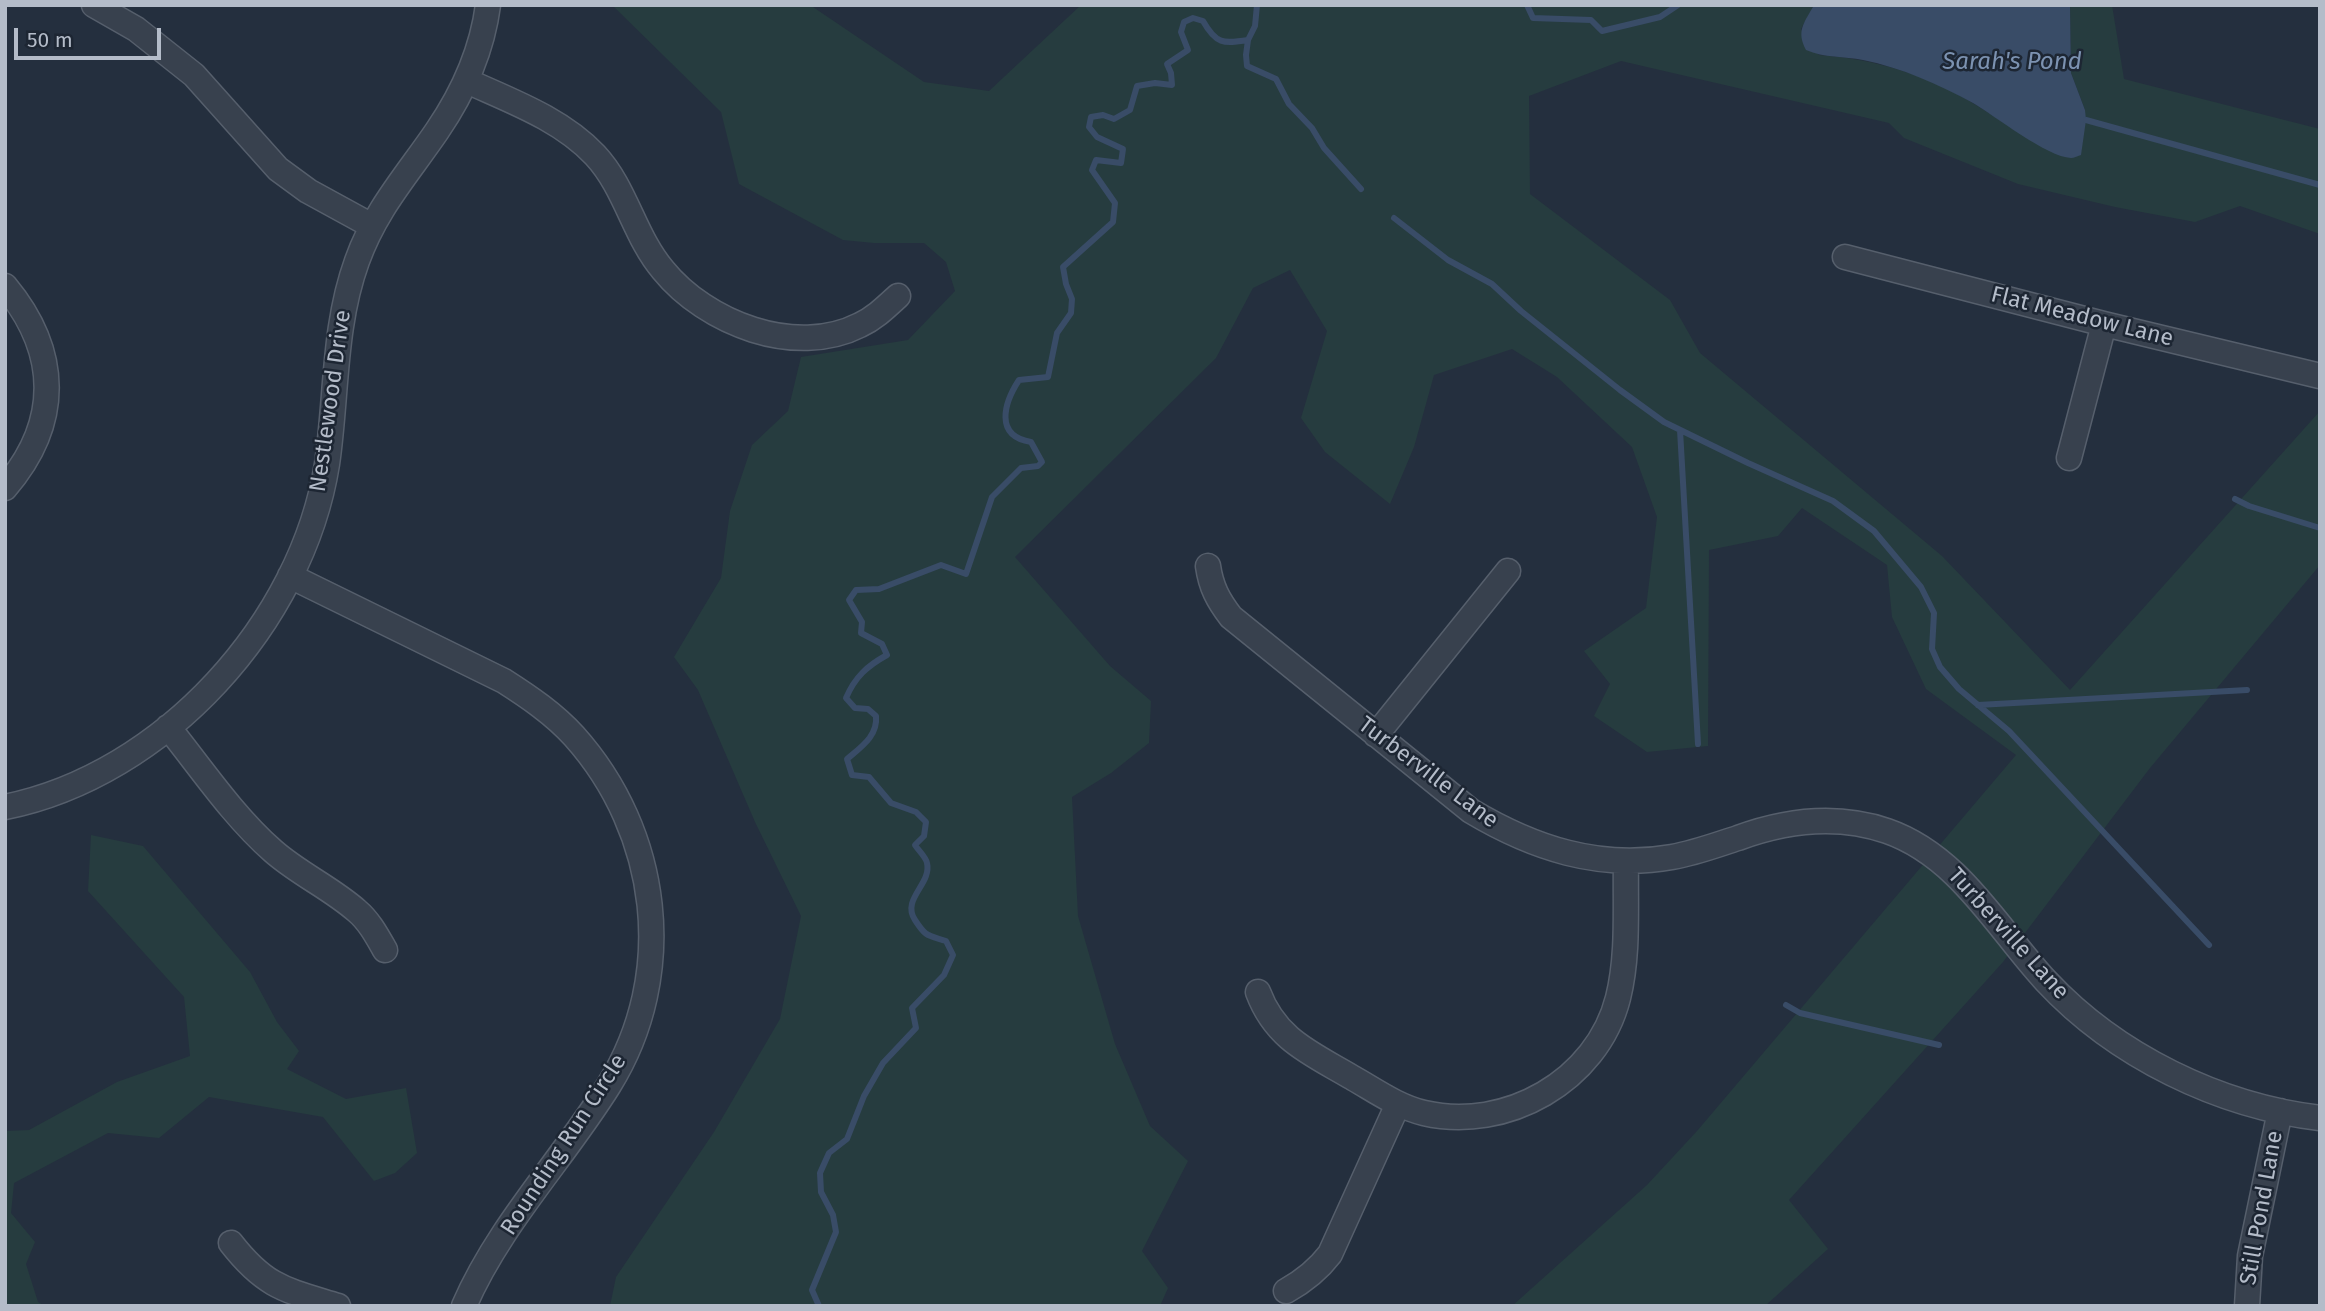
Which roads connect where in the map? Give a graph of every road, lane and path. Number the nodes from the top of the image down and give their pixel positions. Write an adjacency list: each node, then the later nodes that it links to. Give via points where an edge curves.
1 (94, 5): 4 (street, via 145,35 194,75 278,169)
2 (488, 5): 3 (street, Nestlewood Drive)
3 (467, 81): 4 (street, Nestlewood Drive); 7 (street, via 532,111 583,144 616,182 663,271 686,294 723,318 768,333 837,333 859,326)
4 (372, 226): 14 (street, Nestlewood Drive, via 357,259 341,321 318,502)
5 (1845, 257): 8 (street, Flat Meadow Lane)
6 (5, 286): 11 (street, via 21,305 43,352 47,400 34,446)
7 (898, 296)
8 (2104, 324): 9 (street, Flat Meadow Lane); 10 (street)
9 (2320, 376)
10 (2069, 458)
11 (5, 488)
12 (1208, 566): 16 (street, Turberville Lane, via 1218,601 1231,617)
13 (1508, 571): 16 (street)
14 (290, 576): 15 (street, Nestlewood Drive, via 242,654); 27 (street, Rounding Run Circle, via 504,681 541,707 575,737 620,801 645,869 651,906 649,980 627,1050 610,1084 483,1267)
15 (168, 727): 17 (street, Nestlewood Drive, via 97,774); 19 (street, via 247,825 272,850 359,912)
16 (1376, 735): 18 (street, Turberville Lane, via 1471,811 1505,831 1571,855)
17 (5, 807)
18 (1626, 861): 21 (street, via 1618,1000 1592,1051 1573,1073 1529,1102 1478,1116 1423,1113); 22 (street, Turberville Lane, via 1672,857 1810,820 1860,823 1888,831 1954,871 2048,983 2118,1042 2197,1085)
19 (385, 950)
20 (1258, 992): 21 (street, via 1264,1010 1291,1041)
21 (1398, 1104): 25 (street, via 1329,1254 1302,1283)
22 (2280, 1111): 23 (street, Turberville Lane); 28 (street, Still Pond Lane, via 2250,1256)
23 (2320, 1118)
24 (230, 1243): 26 (street, via 265,1280)
25 (1286, 1291)
26 (338, 1306)
27 (464, 1306)
28 (2247, 1306)

